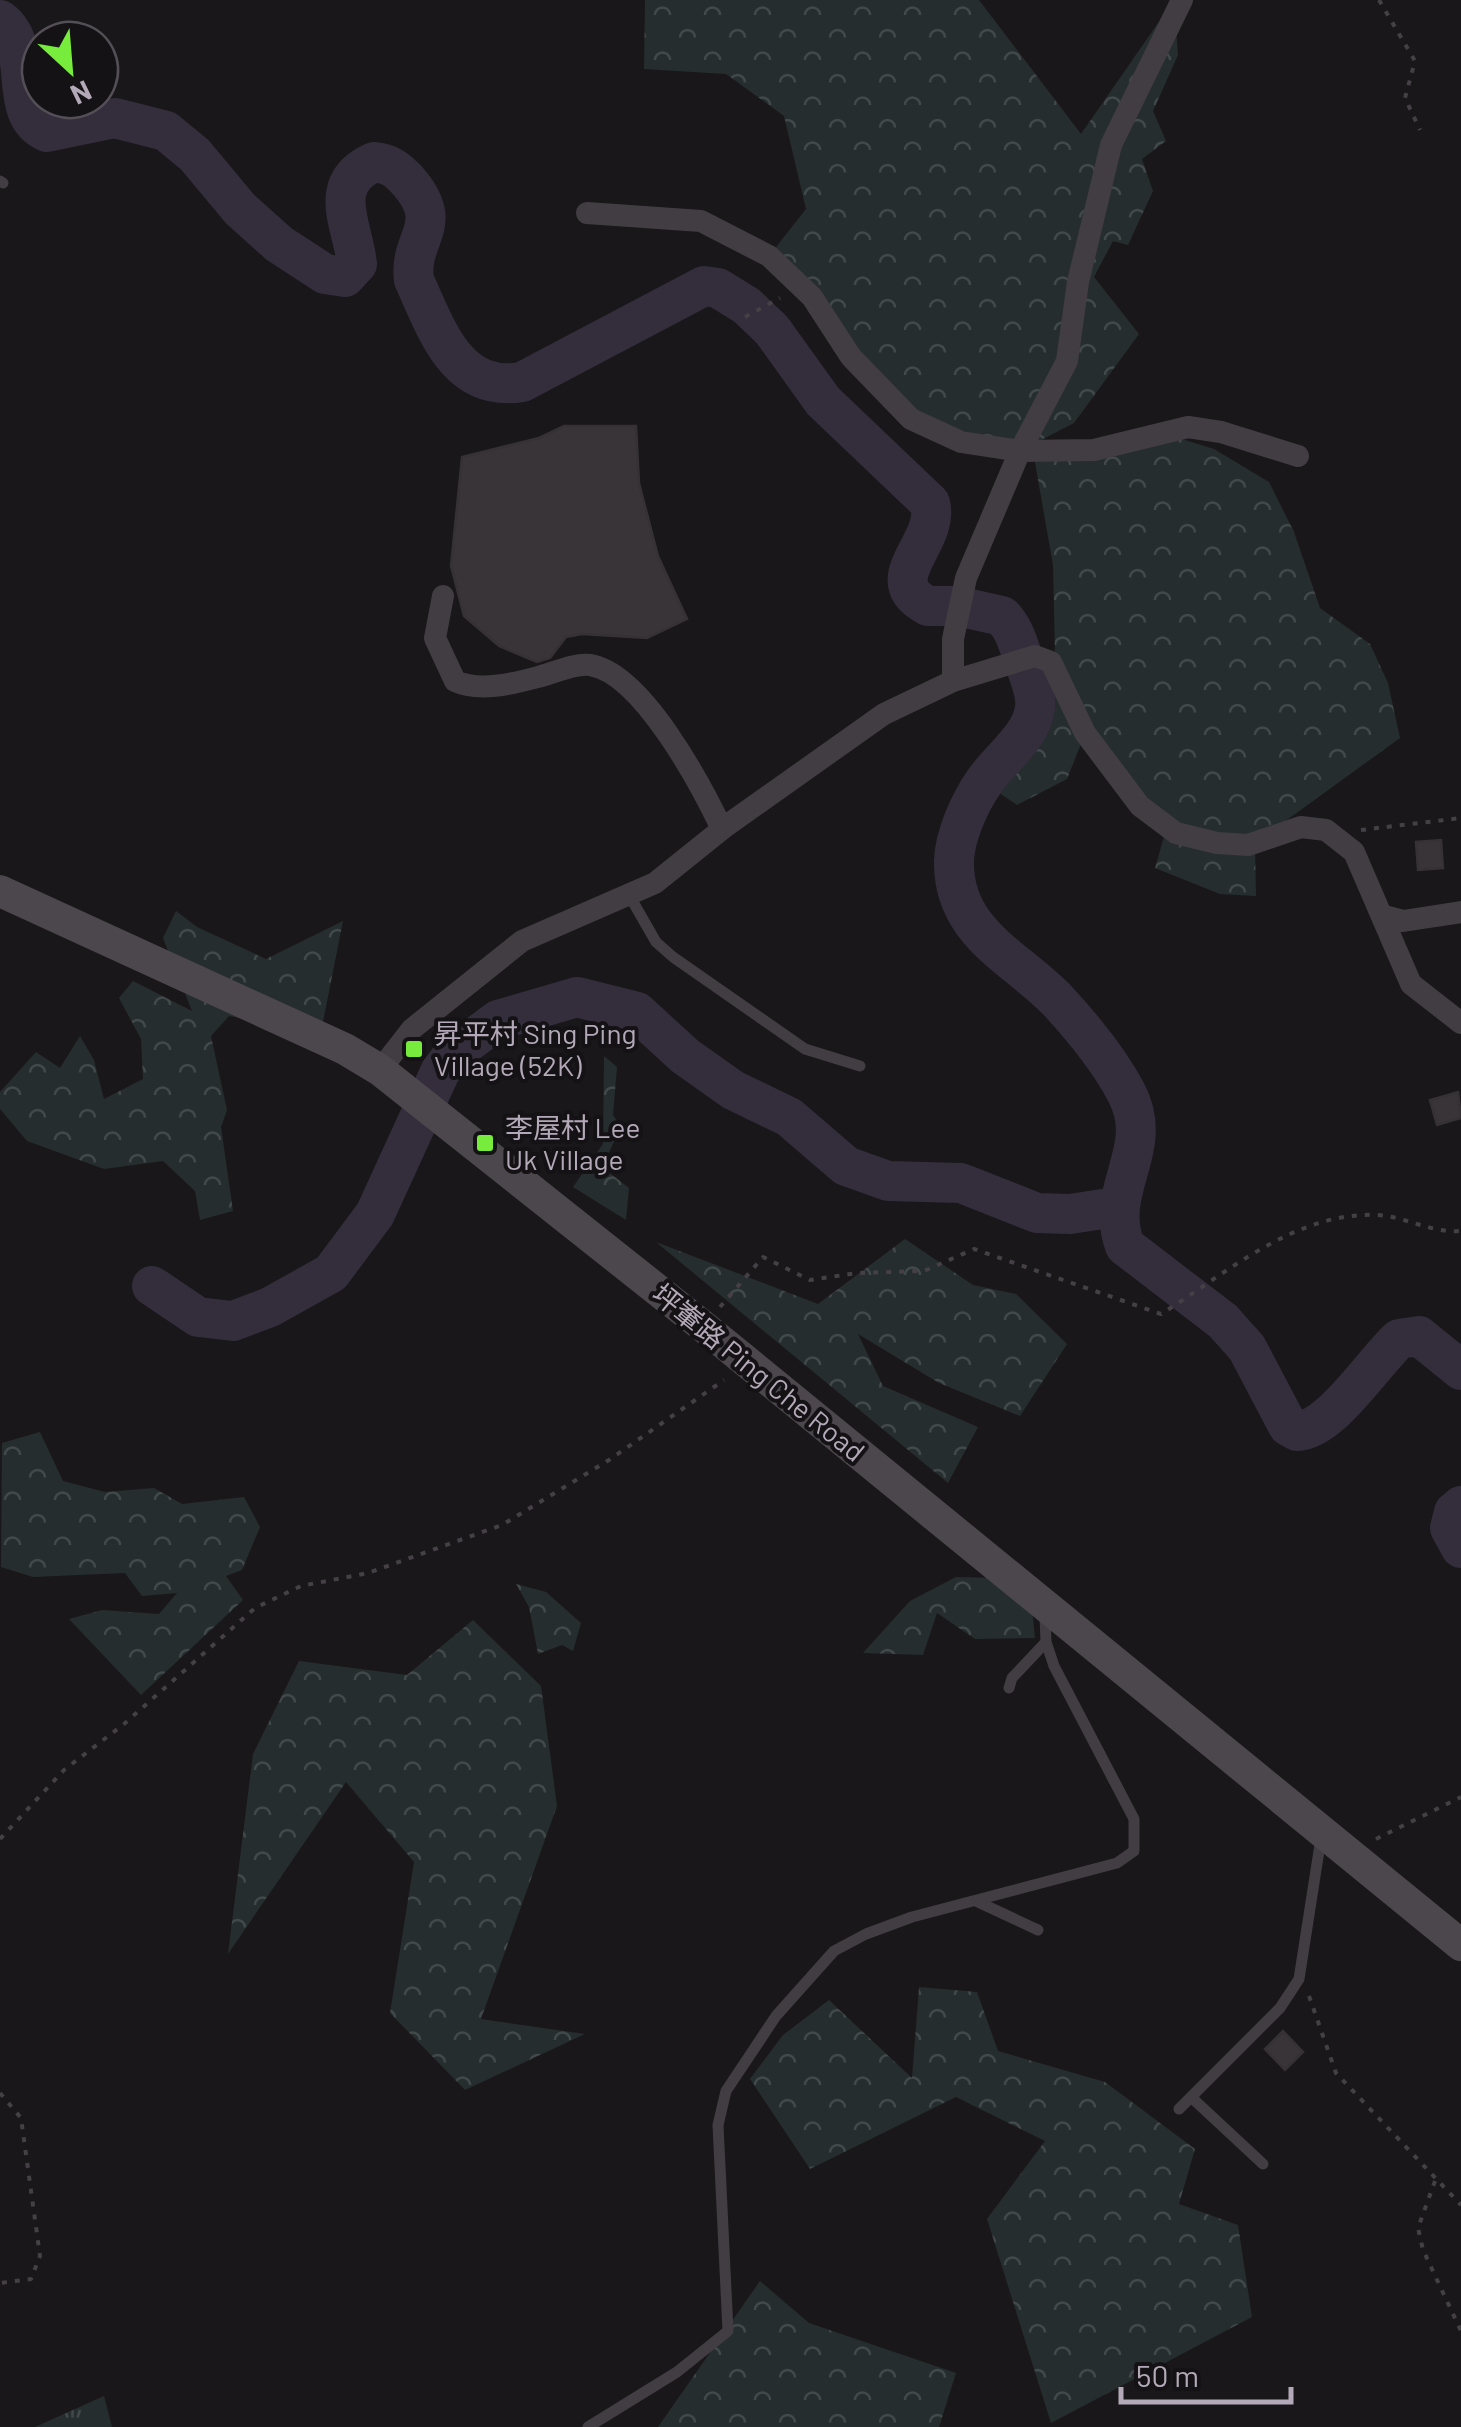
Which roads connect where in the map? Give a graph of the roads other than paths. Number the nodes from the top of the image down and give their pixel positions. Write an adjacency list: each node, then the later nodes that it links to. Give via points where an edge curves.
1 (1182, 0): 3 (street, via 1111,145 1067,361)
2 (587, 213): 3 (street, via 701,221 769,256 812,297 852,356 911,419 962,442)
3 (1020, 451): 4 (street, via 1094,450 1188,427); 6 (street, via 974,560 955,628)
4 (1298, 456)
5 (443, 596): 7 (street, via 435,638 455,681 514,683 588,664 613,673 652,715)
6 (953, 681): 7 (street, via 884,714); 11 (street, via 1040,656 1051,662 1085,733 1140,806 1176,833 1216,844 1248,845 1300,827 1331,834 1354,852)
7 (722, 830): 9 (street, via 655,883)
8 (0, 891): 14 (street, 坪輋路 Ping Che Road, via 345,1049)
9 (629, 895): 13 (lane, via 673,958 805,1049); 14 (street, via 522,941 412,1029)
10 (1461, 912): 11 (street, via 1403,921)
11 (1384, 916): 12 (street, via 1411,984)
12 (1461, 1023)
13 (860, 1066)
14 (385, 1074): 15 (street, 坪輋路 Ping Che Road)
15 (1041, 1601): 16 (lane); 18 (street, 坪輋路 Ping Che Road)
16 (1046, 1642): 17 (lane); 19 (lane, via 1134,1819 1134,1851 1118,1863)
17 (1009, 1688)
18 (1322, 1834): 21 (street, 坪輋路 Ping Che Road); 22 (lane, via 1300,1972 1280,2008)
19 (978, 1902): 20 (lane); 25 (lane, via 912,1917 834,1951 765,2031 726,2091 718,2126 728,2331)
20 (1038, 1930)
21 (1461, 1945)
22 (1191, 2097): 23 (lane); 24 (lane)
23 (1179, 2109)
24 (1262, 2164)
25 (588, 2427)

